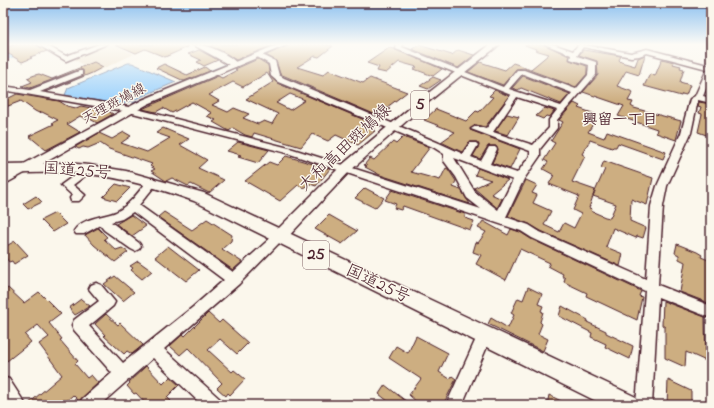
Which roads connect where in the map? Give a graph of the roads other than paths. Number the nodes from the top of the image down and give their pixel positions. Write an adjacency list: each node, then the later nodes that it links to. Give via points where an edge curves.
1 (233, 63): 19 (main road, 天理斑鳩線)
2 (272, 63): 20 (street, via 275,76 281,80)
3 (435, 63): 9 (street)
4 (472, 63): 9 (main road, 大和高田斑鳩線 / 5)
5 (590, 63): 14 (street, via 593,64 592,75)
6 (692, 63): 7 (street)
7 (711, 68): 10 (street)
8 (79, 73): 13 (street)
9 (460, 73): 12 (street); 20 (main road, 大和高田斑鳩線 / 5)
10 (708, 84): 16 (street)
11 (3, 88): 13 (street)
12 (504, 89): 14 (street, via 520,72 524,72); 15 (street)
13 (32, 92): 19 (street)
14 (577, 92): 18 (street)
15 (516, 93): 18 (street); 22 (street)
16 (698, 97): 17 (street); 44 (street, via 694,99 686,133 659,194)
17 (711, 101)
18 (562, 109): 25 (street, via 553,120 553,128)
19 (129, 110): 29 (main road, 天理斑鳩線); 30 (street)
20 (394, 127): 26 (street, via 436,144); 30 (main road, 大和高田斑鳩線 / 5)
21 (476, 129): 22 (street)
22 (488, 133): 25 (street)
23 (473, 145): 27 (street)
24 (492, 149): 28 (street)
25 (535, 149): 33 (street, via 535,156)
26 (448, 153): 27 (street); 38 (street, via 449,161 471,195)
27 (465, 159): 28 (street)
28 (484, 165): 33 (street)
29 (26, 168): 31 (highway, 国道25号 / 25); 32 (highway, 国道25号 / 25); 34 (street)
30 (346, 168): 38 (street); 41 (main road, 大和高田斑鳩線 / 5)
31 (3, 169)
32 (86, 170): 35 (highway, 国道25号 / 25); 36 (street, via 66,185 80,195)
33 (519, 178): 38 (street)
34 (3, 180)
35 (153, 182): 37 (street); 41 (highway, 国道25号 / 25, via 199,198)
36 (75, 198)
37 (132, 206): 39 (street, via 124,214); 43 (street)
38 (500, 218): 44 (street)
39 (103, 220): 40 (street); 42 (street)
40 (80, 231)
41 (279, 237): 43 (street); 47 (highway, 国道25号 / 25)
42 (135, 246)
43 (234, 280): 48 (street)
44 (651, 288): 46 (street); 56 (street)
45 (96, 289): 49 (street, via 108,302 79,325)
46 (711, 312)
47 (485, 335): 51 (highway, 国道25号 / 25); 55 (street)
48 (153, 348): 49 (street); 54 (street)
49 (123, 374): 53 (street)
50 (3, 385): 52 (street)
51 (618, 402)
52 (18, 405)
53 (88, 405)
54 (214, 405)
55 (454, 405)
56 (644, 405)

